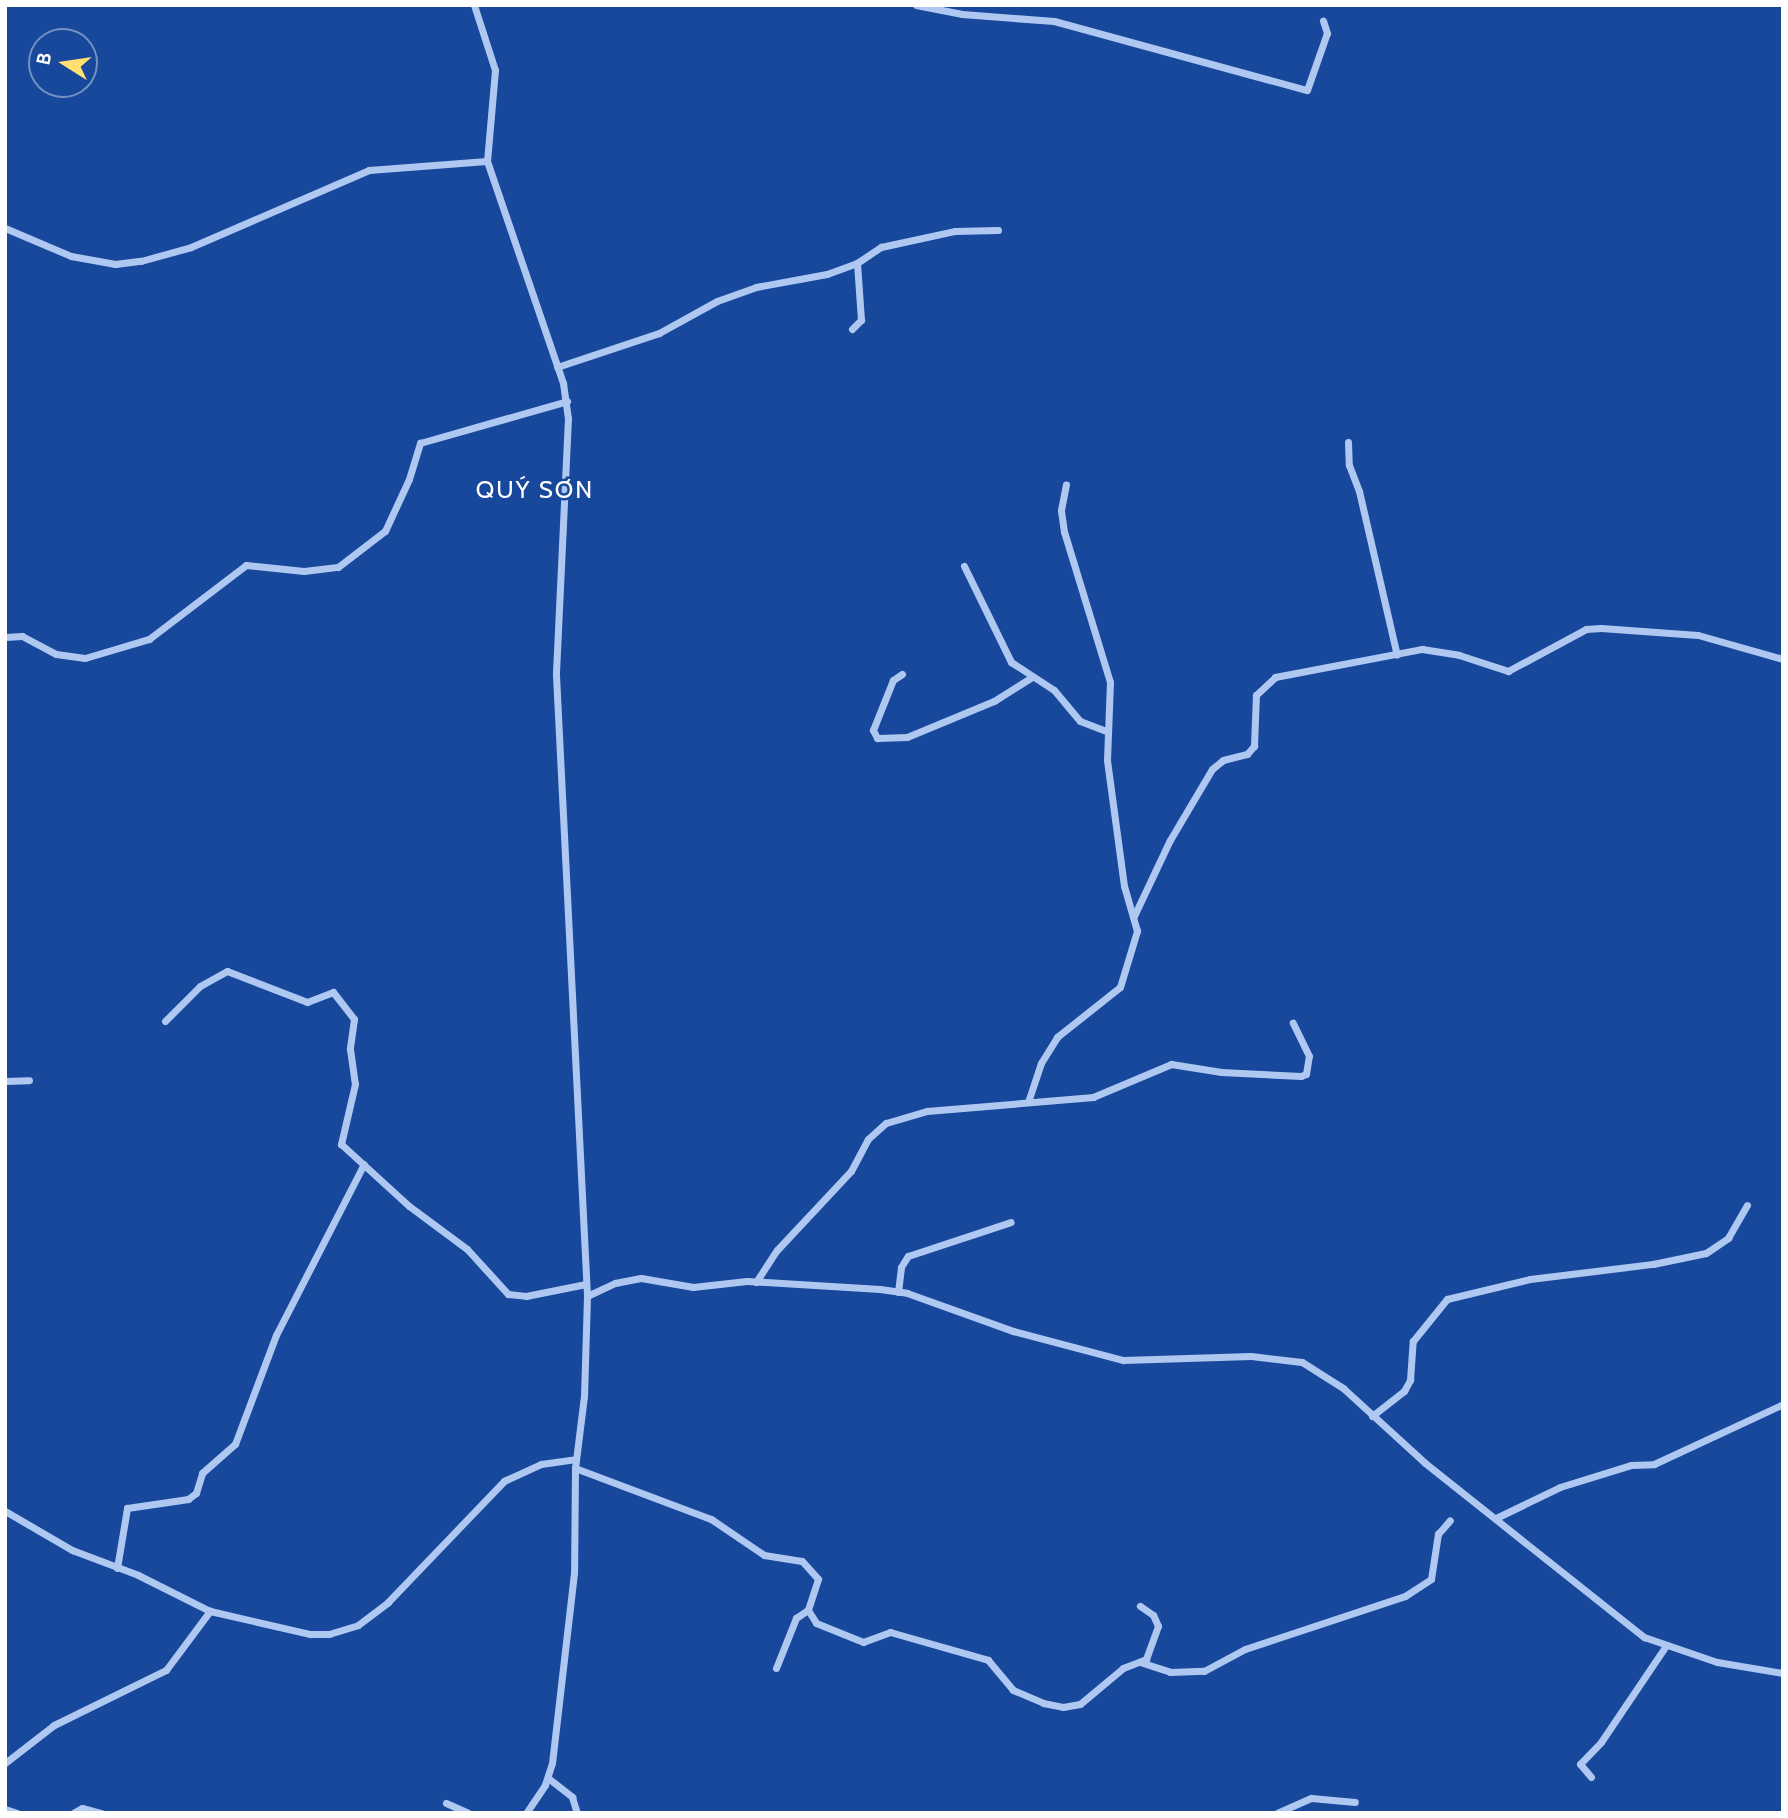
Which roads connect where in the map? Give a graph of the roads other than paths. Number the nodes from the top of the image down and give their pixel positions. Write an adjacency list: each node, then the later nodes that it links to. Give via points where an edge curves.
1 (474, 5): 4 (street, via 495,70)
2 (916, 5): 3 (street, via 962,14 1054,21 1307,90 1327,33)
3 (1323, 21)
4 (487, 161): 5 (street, via 369,170 191,247 141,261 115,264 71,256); 9 (street)
5 (5, 229)
6 (998, 230): 7 (street, via 955,231 881,247)
7 (857, 263): 8 (street, via 861,320); 9 (street, via 717,300 659,333)
8 (852, 329)
9 (557, 367): 10 (street)
10 (567, 401): 14 (street, via 420,443 389,524 338,567 304,571 246,565 149,639 85,658 56,654 22,636); 30 (street, via 556,675)
11 (1348, 442): 15 (street, via 1349,465)
12 (1066, 484): 19 (street, via 1061,510 1064,531 1110,682)
13 (964, 566): 18 (street, via 1011,662)
14 (5, 637)
15 (1396, 655): 16 (street, via 1442,651 1508,671 1586,629 1647,628 1698,635); 20 (street, via 1282,674 1262,685 1256,695 1254,746 1247,754 1223,760 1212,769 1170,840)
16 (1783, 659)
17 (902, 674): 18 (street, via 893,680 873,730 877,738 907,737 994,701)
18 (1032, 677): 19 (street, via 1054,690 1080,721)
19 (1108, 732): 20 (street, via 1107,760 1120,828 1122,876)
20 (1134, 916): 25 (street, via 1135,941 1123,982 1052,1044)
21 (165, 1021): 26 (street, via 200,986 227,971 307,1002 333,992 354,1019 355,1084 341,1144)
22 (1293, 1023): 25 (street, via 1309,1056 1306,1074 1301,1076 1171,1064 1106,1094)
23 (29, 1080): 24 (street)
24 (5, 1081)
25 (1028, 1102): 29 (street, via 927,1111 886,1124 868,1139 851,1171 777,1250)
26 (364, 1164): 30 (street, via 409,1206 467,1249 508,1294 526,1296); 40 (street, via 276,1335 235,1444 202,1473 196,1493 188,1499 166,1506 127,1508)
27 (1747, 1205): 34 (street, via 1728,1238 1706,1253 1530,1279 1447,1298 1413,1341 1410,1380 1404,1391)
28 (1011, 1222): 31 (street, via 908,1256 901,1267)
29 (756, 1282): 31 (street); 32 (street, via 693,1287 632,1279)
30 (586, 1284): 32 (street)
31 (898, 1292): 34 (street, via 1013,1331 1124,1360 1251,1356 1302,1362 1320,1371)
32 (586, 1296): 35 (street, via 584,1396)
33 (1783, 1404): 38 (street, via 1654,1464 1631,1465 1560,1488)
34 (1372, 1416): 38 (street)
35 (576, 1459): 36 (street); 43 (street, via 541,1464 504,1481 388,1602 347,1630 310,1634)
36 (575, 1468): 42 (street, via 711,1519 764,1555 802,1561 818,1579); 50 (street, via 574,1573)
37 (5, 1511): 40 (street, via 72,1550)
38 (1496, 1518): 44 (street, via 1596,1602)
39 (1450, 1520): 45 (street, via 1438,1534 1431,1579 1405,1597 1245,1649 1205,1671 1170,1672)
40 (117, 1568): 43 (street)
41 (1140, 1606): 45 (street, via 1153,1615 1158,1626 1150,1653)
42 (808, 1610): 45 (street, via 816,1623 863,1642 896,1633 994,1662 1013,1690 1063,1707 1089,1699 1123,1668); 46 (street, via 796,1618)
43 (210, 1611): 48 (street, via 166,1670 54,1725)
44 (1665, 1647): 47 (street); 49 (street, via 1601,1742 1580,1765)
45 (1140, 1662)
46 (776, 1668)
47 (1783, 1673)
48 (5, 1763)
49 (1591, 1777)
50 (548, 1778): 58 (street); 59 (street, via 572,1797)
51 (1355, 1802): 60 (street, via 1311,1798)
52 (446, 1803): 57 (street)
53 (5, 1809): 54 (street)
54 (17, 1813)
55 (73, 1813): 56 (street, via 82,1808)
56 (101, 1813)
57 (468, 1813)
58 (526, 1813)
59 (577, 1813)
60 (1277, 1813)

